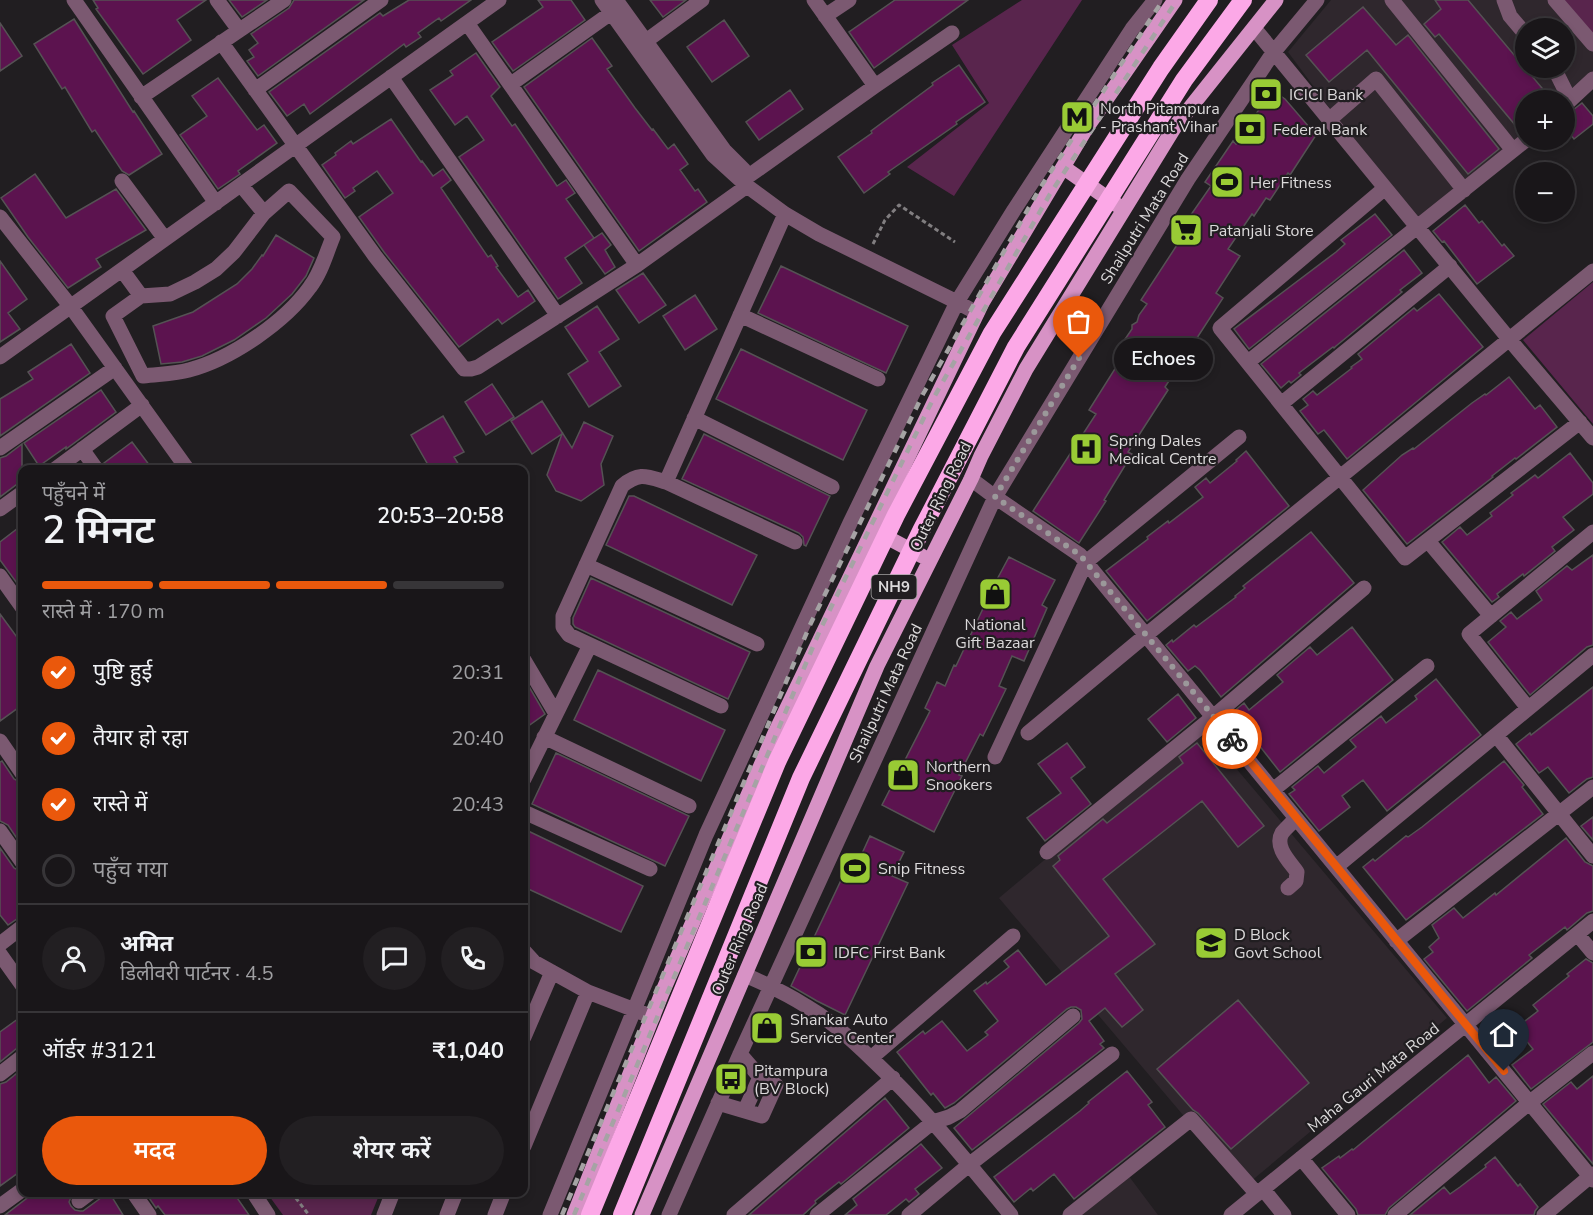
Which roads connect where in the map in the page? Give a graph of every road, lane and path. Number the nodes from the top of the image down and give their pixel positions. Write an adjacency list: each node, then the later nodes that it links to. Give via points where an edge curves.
1 (74, 0): 36 (street)
2 (217, 0): 24 (street)
3 (381, 0): 34 (street)
4 (499, 0): 21 (street)
5 (602, 0): 19 (street)
6 (702, 0): 26 (street)
7 (814, 0): 20 (street)
8 (849, 0): 20 (street)
9 (1155, 0): 61 (street, via 1132,29)
10 (1175, 0): 41 (main road)
11 (1209, 0): 182 (highway, Outer Ring Road / NH9, bridge, via 1161,68 992,333 896,515 777,762)
12 (1244, 0): 183 (highway, Outer Ring Road / NH9, bridge, via 1184,80 1016,347 921,531 801,778)
13 (1276, 0): 23 (main road, Outer Ring Road)
14 (1317, 0): 29 (street, Shailputri Mata Road)
15 (1392, 0): 40 (street)
16 (1504, 0): 22 (street)
17 (1555, 0): 28 (street)
18 (275, 2): 24 (street)
19 (614, 7): 26 (street); 32 (street); 43 (street, via 713,155)
20 (825, 16): 33 (street)
21 (467, 22): 30 (street); 32 (street)
22 (1515, 22)
23 (1254, 28): 29 (street); 48 (main road, Outer Ring Road, via 1174,128)
24 (239, 30): 27 (street)
25 (952, 33): 33 (street)
26 (646, 41): 43 (street)
27 (221, 42): 34 (street); 36 (street)
28 (1593, 44)
29 (1273, 53): 37 (street); 87 (street, Shailputri Mata Road, via 1188,179)
30 (391, 77): 38 (street); 65 (street)
31 (1593, 79): 35 (street)
32 (511, 84): 56 (street)
33 (875, 86): 43 (street)
34 (255, 90): 38 (street)
35 (1575, 96)
36 (141, 97): 47 (street)
37 (1329, 120): 45 (street); 46 (street, via 1376,79)
38 (295, 146): 44 (street); 65 (street, via 464,369 478,367)
39 (1515, 148): 40 (street)
40 (1512, 150): 46 (street)
41 (1063, 167): 48 (main road); 63 (main road)
42 (122, 181): 53 (street)
43 (749, 181): 50 (street); 55 (street); 56 (street)
44 (241, 185): 47 (street); 49 (street)
45 (1385, 188): 52 (street); 68 (street, via 1220,328)
46 (1464, 190): 52 (street)
47 (216, 203): 53 (street)
48 (1123, 210): 83 (main road, Outer Ring Road, via 1026,369)
49 (264, 213): 60 (street, via 216,269 170,294); 60 (street, via 289,190 333,237 310,287 269,328 243,346 188,370 143,376 112,316)
50 (785, 214): 61 (street, via 819,234); 64 (street)
51 (0, 217): 62 (street)
52 (1417, 226): 57 (street); 68 (street)
53 (165, 239): 58 (street)
54 (955, 242): 55 (path, via 899,205 885,220)
55 (871, 249): 61 (street)
56 (637, 265): 65 (street)
57 (1450, 266): 66 (street); 71 (street)
58 (122, 270): 60 (street); 62 (street)
59 (1593, 271): 66 (street)
60 (141, 296)
61 (960, 298): 63 (street); 144 (street, via 850,523 706,835)
62 (71, 307): 67 (street); 69 (street)
63 (979, 308): 89 (main road)
64 (740, 315): 70 (street); 73 (street)
65 (558, 316)
66 (1509, 339): 74 (street); 82 (street)
67 (0, 357)
68 (1248, 362): 71 (street)
69 (115, 368): 72 (street); 77 (street)
70 (878, 379)
71 (1281, 404): 82 (street)
72 (142, 405): 78 (street); 81 (street)
73 (694, 418): 84 (street); 85 (street)
74 (1580, 422): 76 (street); 91 (street)
75 (1239, 436): 94 (street)
76 (1593, 438)
77 (0, 448)
78 (82, 449): 79 (street); 80 (street)
79 (61, 465)
80 (93, 465)
81 (184, 465)
82 (1339, 478): 91 (street, via 1405,558); 100 (street)
83 (971, 479): 87 (street); 93 (main road, Outer Ring Road)
84 (666, 482): 92 (street); 95 (street, via 633,477 622,486)
85 (832, 487)
86 (18, 496): 88 (street)
87 (995, 497): 94 (street); 142 (street, Shailputri Mata Road)
88 (0, 509)
89 (873, 529): 93 (main road); 146 (main road, via 775,733)
90 (1593, 532): 99 (street)
91 (1428, 541): 99 (street)
92 (795, 542)
93 (930, 560): 140 (main road, Outer Ring Road, via 877,666)
94 (1086, 562): 100 (street); 114 (street)
95 (586, 565): 101 (street); 102 (street, via 563,616 563,627 569,635)
96 (0, 576): 98 (street)
97 (1364, 588): 109 (street)
98 (18, 601)
99 (1491, 616): 107 (street, via 1469,634)
100 (1146, 635): 109 (street); 110 (street)
101 (757, 644)
102 (590, 645): 106 (street); 108 (street)
103 (1593, 655): 107 (street)
104 (1427, 666): 118 (street)
105 (528, 667): 108 (street)
106 (721, 706)
107 (1528, 708): 111 (street)
108 (556, 714): 112 (street)
109 (1213, 717): 118 (street); 124 (street)
110 (1028, 733)
111 (1496, 735): 120 (street); 127 (street)
112 (544, 737): 116 (street); 119 (street)
113 (0, 741): 115 (street)
114 (995, 757)
115 (18, 767)
116 (528, 770)
117 (1593, 787): 120 (street)
118 (1273, 790): 122 (street)
119 (688, 806)
120 (1559, 813): 126 (street); 134 (street)
121 (528, 814): 128 (street)
122 (1296, 818): 127 (street); 129 (street, via 1281,835 1280,845 1297,872 1296,881)
123 (0, 831): 125 (street)
124 (1047, 852)
125 (18, 856)
126 (1593, 856)
127 (1336, 867): 134 (street)
128 (650, 869)
129 (1288, 888)
130 (1593, 921): 132 (street, Maha Gauri Mata Road)
131 (18, 930): 135 (street)
132 (1578, 935): 136 (street); 147 (street, Maha Gauri Mata Road)
133 (1013, 936): 152 (street)
134 (1396, 941): 147 (street)
135 (0, 944)
136 (1593, 953)
137 (0, 954): 141 (street)
138 (528, 955): 139 (street)
139 (552, 972): 143 (street); 148 (street)
140 (745, 975): 142 (street); 160 (main road, Outer Ring Road)
141 (18, 979)
142 (771, 987): 150 (street, Shailputri Mata Road); 152 (street, via 807,1006 845,1033)
143 (588, 992): 144 (street); 159 (street)
144 (634, 1010): 146 (street); 180 (street)
145 (1073, 1016): 158 (street, via 960,1111)
146 (653, 1017): 181 (main road)
147 (1465, 1024): 156 (street); 162 (street, Maha Gauri Mata Road)
148 (528, 1028)
149 (1593, 1053): 156 (street)
150 (740, 1054): 157 (street, Shailputri Mata Road); 157 (street, via 760,1077 776,1085 762,1116)
151 (1112, 1054): 163 (street)
152 (871, 1058): 155 (street)
153 (18, 1060): 154 (street)
154 (0, 1074)
155 (893, 1078): 158 (street); 186 (street)
156 (1529, 1102): 164 (street); 194 (street)
157 (718, 1103): 161 (street, Shailputri Mata Road)
158 (933, 1122): 163 (street); 187 (street)
159 (528, 1136)
160 (673, 1142): 161 (street); 184 (main road, Outer Ring Road)
161 (696, 1151): 185 (street, Shailputri Mata Road)
162 (1301, 1158): 165 (street, Maha Gauri Mata Road); 193 (street)
163 (970, 1164): 188 (street); 189 (street)
164 (1592, 1177): 195 (street)
165 (1260, 1191): 190 (street, via 1191,1119); 191 (street, Maha Gauri Mata Road); 192 (street)
166 (18, 1193): 173 (street)
167 (137, 1197): 174 (street)
168 (255, 1197): 175 (street)
169 (295, 1197): 176 (path)
170 (391, 1197): 177 (street)
171 (454, 1197): 178 (street)
172 (502, 1197): 179 (street)
173 (0, 1206)
174 (149, 1215)
175 (268, 1215)
176 (309, 1215)
177 (384, 1215)
178 (447, 1215)
179 (495, 1215)
180 (550, 1215)
181 (574, 1215)
182 (590, 1215)
183 (622, 1215)
184 (642, 1215)
185 (669, 1215)
186 (734, 1215)
187 (817, 1215)
188 (909, 1215)
189 (1011, 1215)
190 (1070, 1215)
191 (1231, 1215)
192 (1284, 1215)
193 (1348, 1215)
194 (1395, 1215)
195 (1544, 1215)

